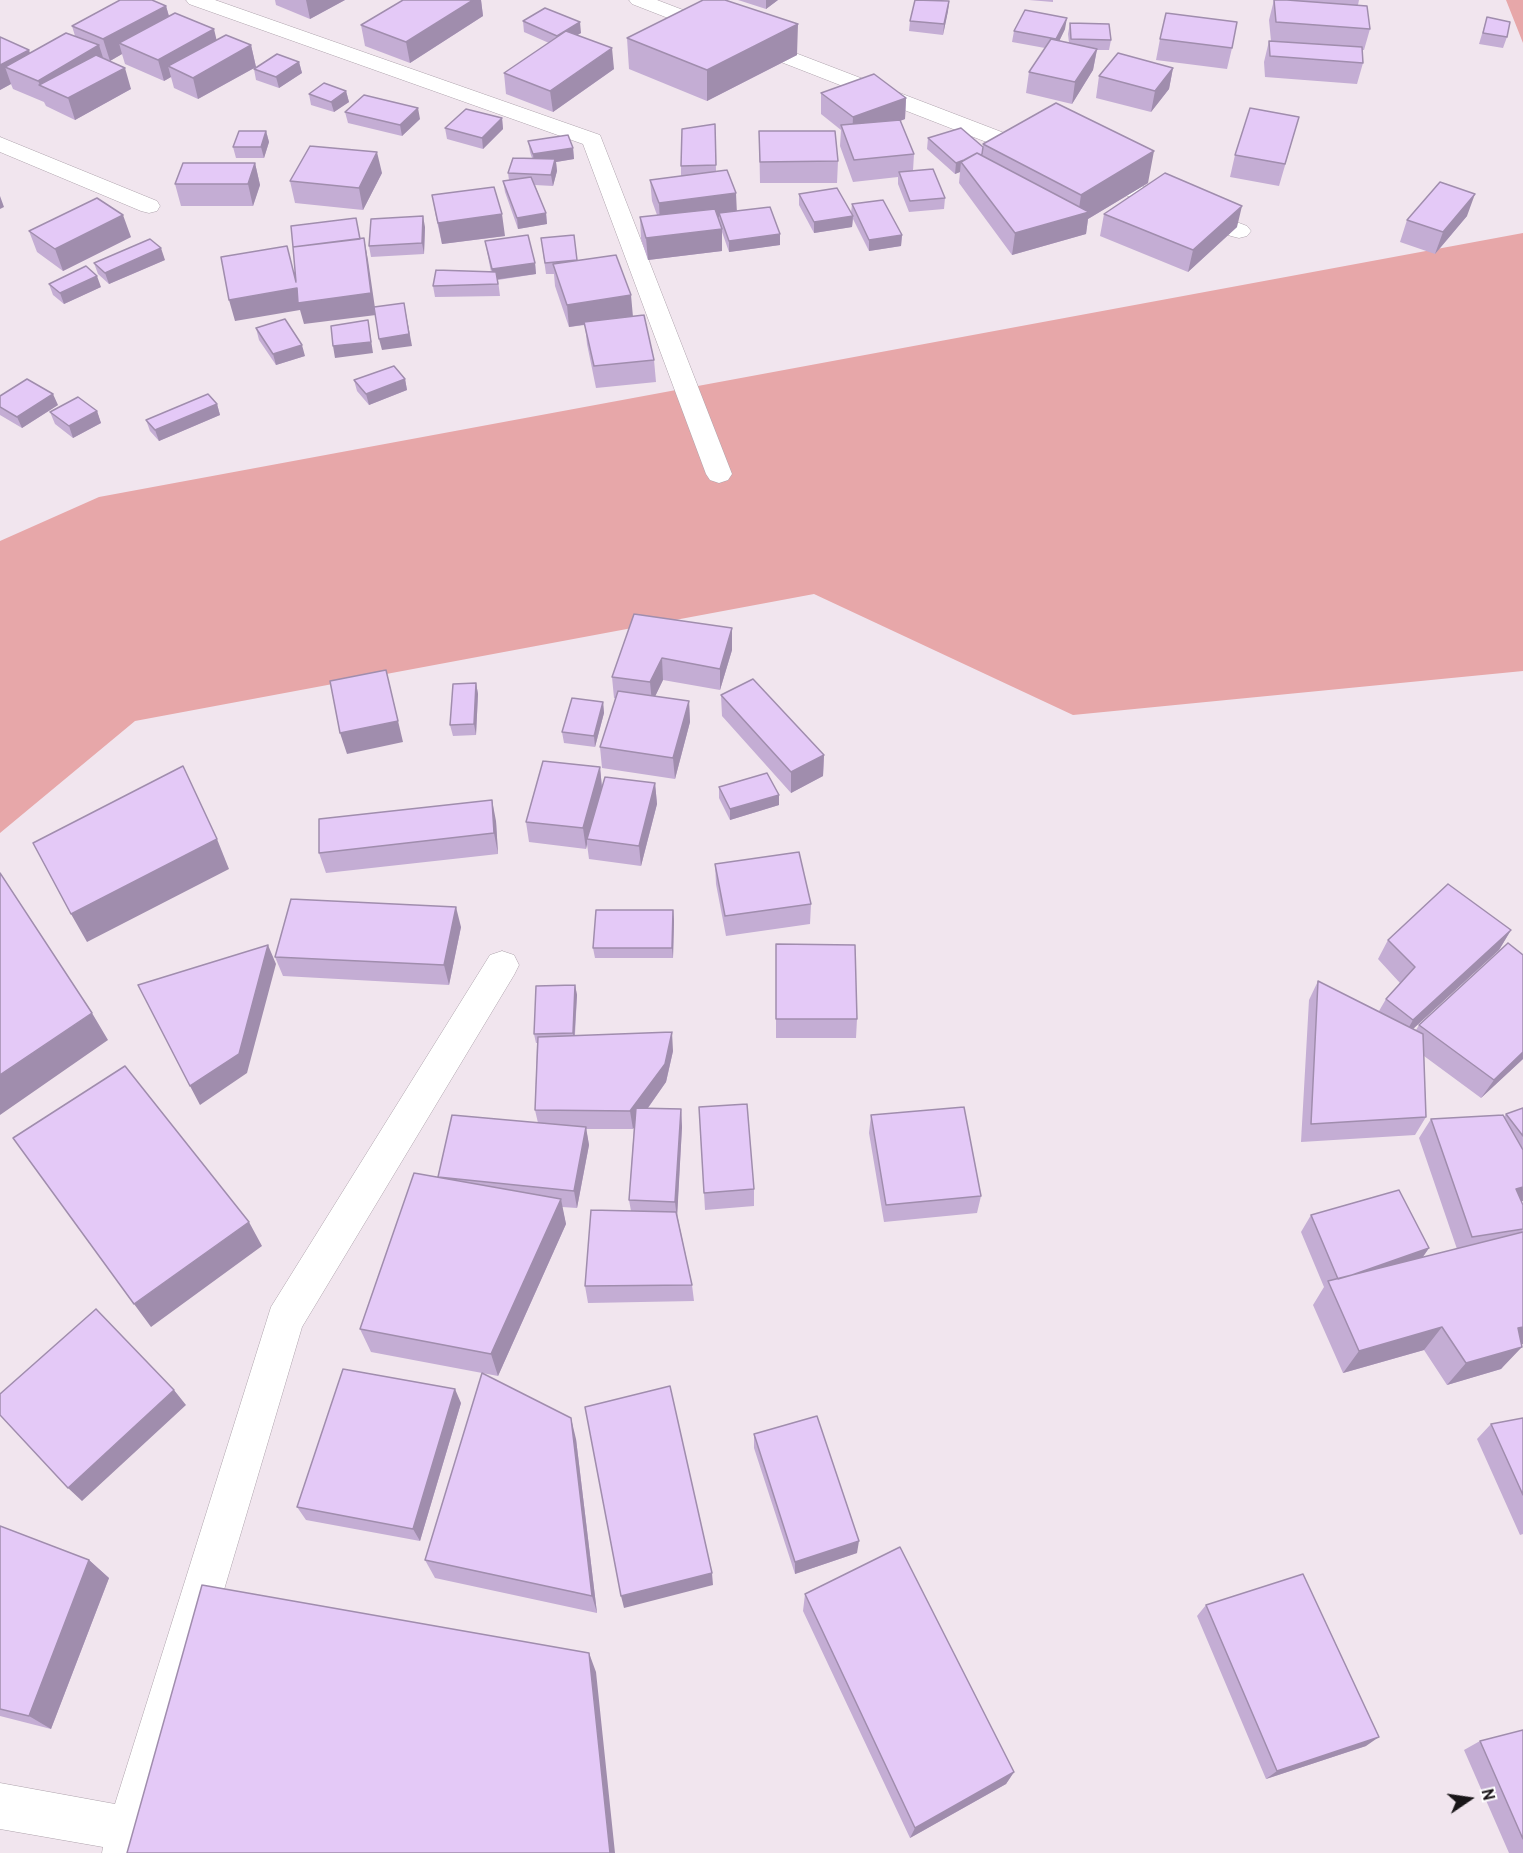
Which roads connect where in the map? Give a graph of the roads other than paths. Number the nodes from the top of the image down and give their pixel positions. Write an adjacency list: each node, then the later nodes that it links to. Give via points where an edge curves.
1 (196, 0): 6 (street, via 592,140)
2 (639, 0): 5 (street)
3 (0, 144): 4 (street)
4 (149, 206)
5 (1239, 231)
6 (719, 474)
7 (502, 964): 9 (street, via 285,1320)
8 (0, 1806): 9 (street)
9 (128, 1841)

